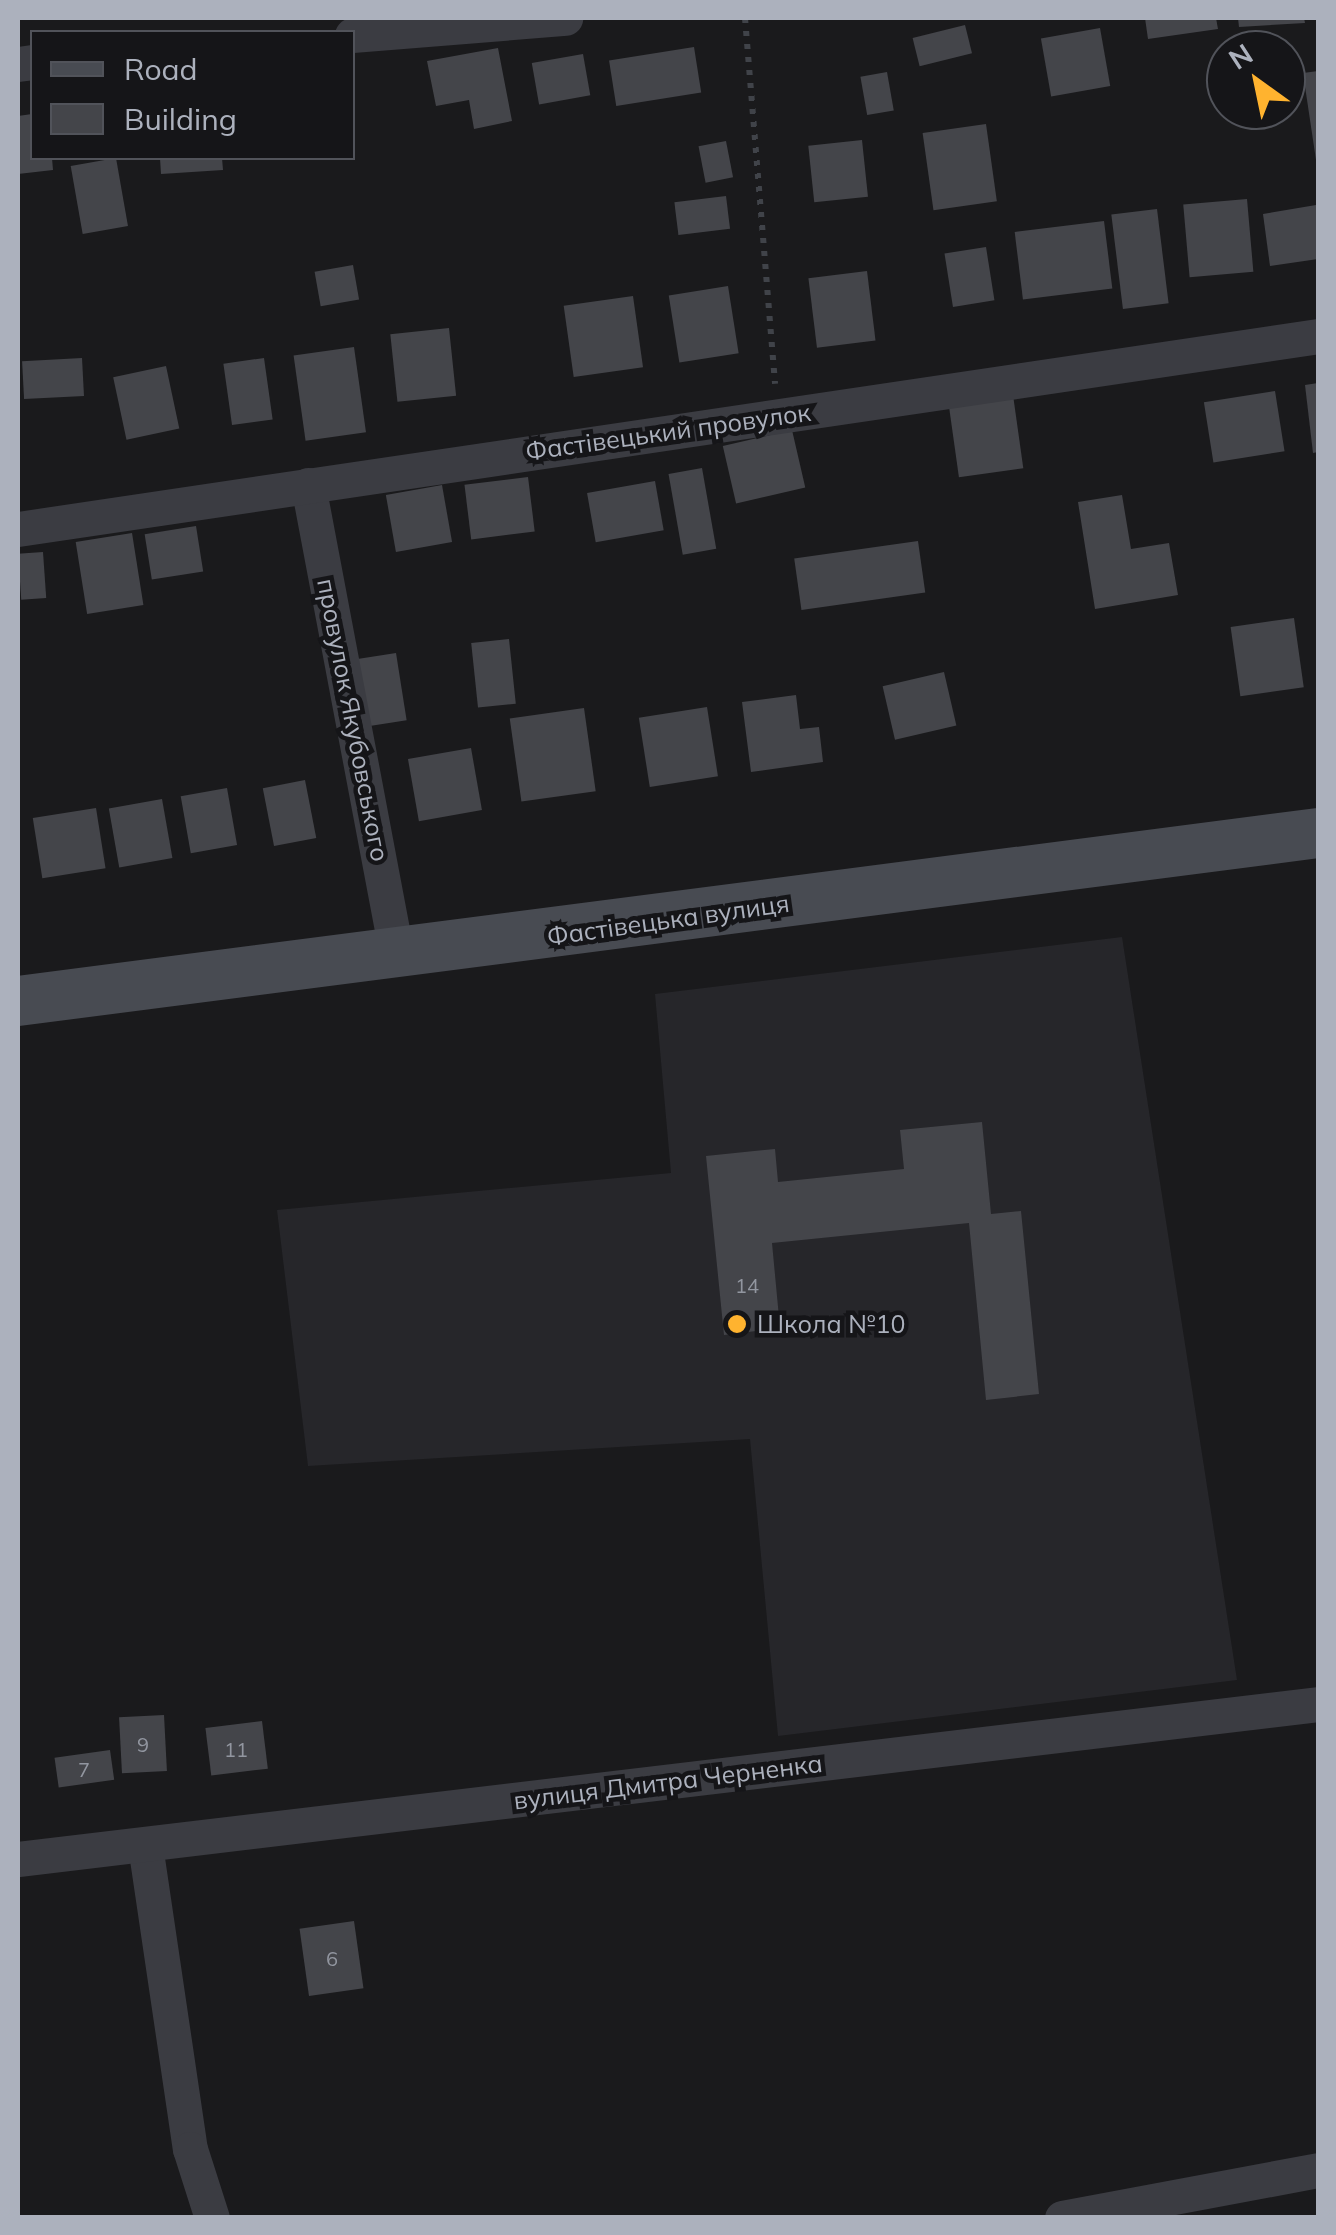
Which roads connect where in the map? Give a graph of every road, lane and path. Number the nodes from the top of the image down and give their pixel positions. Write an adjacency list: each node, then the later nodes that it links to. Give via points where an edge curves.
1 (565, 18): 3 (street)
2 (745, 18): 5 (path)
3 (355, 36)
4 (1318, 336): 5 (street, Фастівецький провулок)
5 (778, 415): 6 (street, Фастівецький провулок)
6 (308, 485): 7 (street, Фастівецький провулок); 9 (street, провулок Якубовського)
7 (18, 528)
8 (1318, 833): 9 (main road, Фастівецька вулиця)
9 (397, 956): 10 (main road, Фастівецька вулиця)
10 (18, 1001)
11 (1318, 1704): 12 (street, вулиця Дмитра Черненка)
12 (145, 1844): 13 (street, вулиця Дмитра Черненка); 15 (street, via 190,2149)
13 (18, 1860)
14 (1318, 2170): 16 (street)
15 (212, 2218)
16 (1062, 2218)

